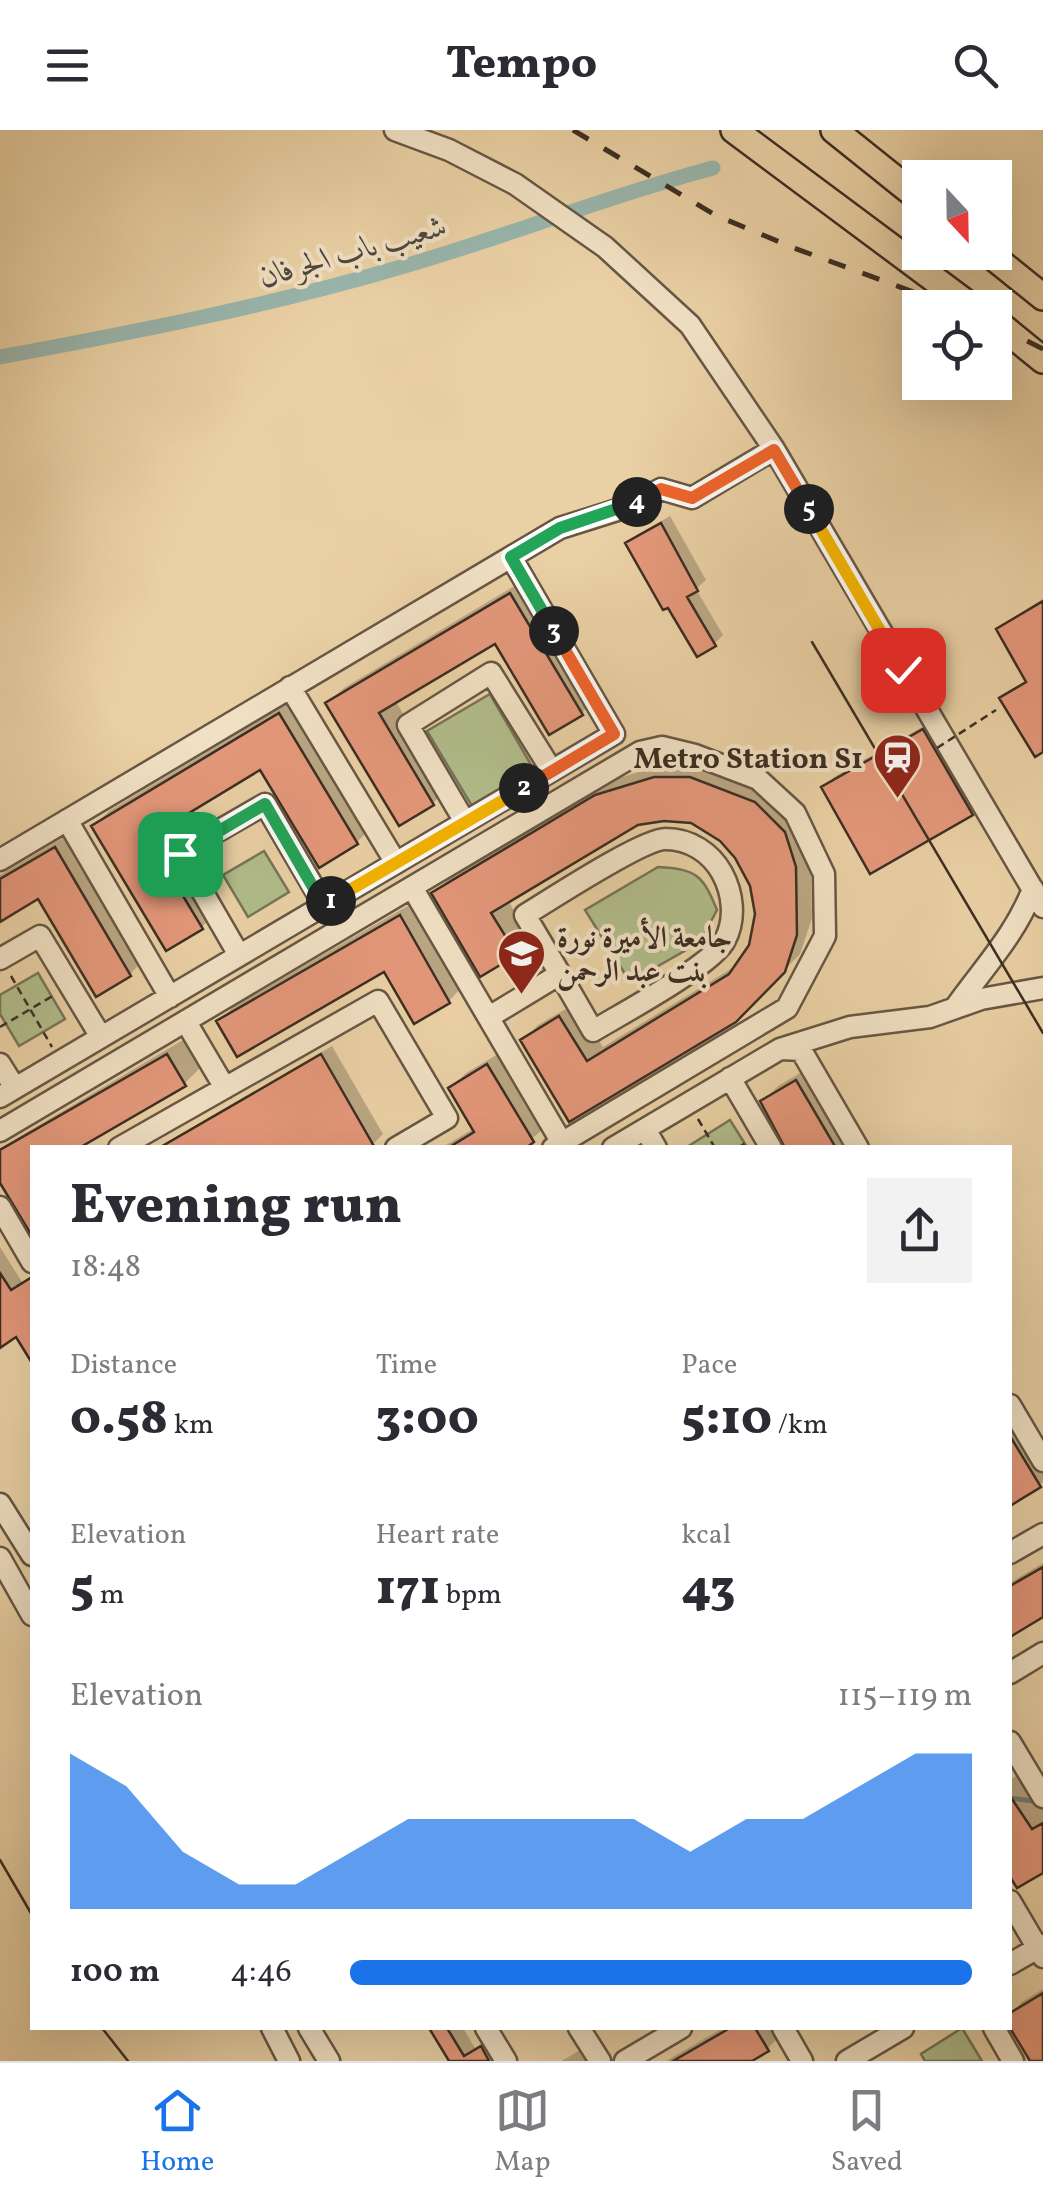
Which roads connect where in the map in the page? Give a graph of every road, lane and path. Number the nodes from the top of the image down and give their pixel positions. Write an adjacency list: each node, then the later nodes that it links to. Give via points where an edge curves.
1 (394, 130): 14 (street, via 515,184 605,247 690,325)
2 (734, 130): 9 (main road)
3 (764, 130): 10 (main road)
4 (834, 130): 7 (main road)
5 (851, 130): 6 (main road)
6 (902, 174)
7 (902, 185)
8 (1012, 270): 11 (main road)
9 (952, 290)
10 (955, 290)
11 (1043, 296)
12 (1012, 336): 13 (main road)
13 (1035, 354)
14 (774, 450): 15 (street, via 692,498 661,489 560,528); 25 (street)
15 (511, 557): 16 (street); 19 (street, via 614,734)
16 (290, 687): 20 (street); 23 (street)
17 (996, 710): 18 (path, bridge)
18 (937, 748)
19 (552, 771): 21 (street); 21 (street, via 491,673 408,725)
20 (68, 820): 22 (street); 32 (street)
21 (464, 822): 23 (street)
22 (0, 860)
23 (396, 863): 26 (street)
24 (413, 889): 35 (street); 36 (street); 51 (street, via 640,752 662,747 758,779 795,814 824,874 825,936 788,1008)
25 (1038, 898): 33 (street)
26 (324, 906): 27 (street); 27 (street, via 265,804 180,854)
27 (240, 955): 32 (street)
28 (0, 959): 30 (street, via 40,936); 34 (path)
29 (560, 974): 29 (street, via 593,1031 687,974 725,941 734,901 722,871 700,847 664,838 525,915); 35 (street)
30 (70, 986): 34 (path); 38 (street)
31 (1043, 988): 33 (street)
32 (170, 997): 38 (street)
33 (956, 1005): 39 (street, via 930,1017 850,1027)
34 (30, 1009): 37 (path); 40 (path)
35 (488, 1017): 50 (street)
36 (186, 1022): 43 (street); 47 (street)
37 (0, 1027)
38 (101, 1037): 40 (street)
39 (780, 1048): 42 (street); 56 (street, via 800,1050)
40 (61, 1061): 44 (street)
41 (0, 1064): 44 (street)
42 (730, 1078): 45 (street); 55 (street)
43 (225, 1088): 48 (street); 49 (street, via 378,1001 448,1118)
44 (8, 1092)
45 (688, 1103): 46 (street); 54 (path)
46 (645, 1129): 52 (street); 53 (street)
47 (0, 1131)
48 (125, 1145)
49 (401, 1145)
50 (559, 1145)
51 (562, 1145)
52 (618, 1145)
53 (654, 1145)
54 (713, 1145)
55 (768, 1145)
56 (856, 1145)
57 (0, 1207): 58 (street)
58 (30, 1259)
59 (1012, 1408): 60 (street)
60 (1043, 1462)
61 (0, 1504): 64 (street)
62 (1043, 1534): 63 (street)
63 (1012, 1548)
64 (30, 1552)
65 (0, 1558): 66 (street)
66 (30, 1611)
67 (1043, 1653): 68 (street)
68 (1012, 1672)
69 (1012, 1750): 70 (street)
70 (1043, 1797)
71 (1012, 1905): 72 (street)
72 (1041, 1950): 73 (street)
73 (1012, 1963)
74 (273, 2030): 83 (street)
75 (310, 2030): 84 (street)
76 (487, 2030): 85 (street)
77 (581, 2030): 86 (street)
78 (678, 2030): 87 (street)
79 (783, 2030): 88 (street)
80 (899, 2030): 82 (street)
81 (995, 2030): 91 (street)
82 (881, 2040): 89 (street); 90 (street)
83 (289, 2061)
84 (328, 2061)
85 (506, 2061)
86 (600, 2061)
87 (625, 2061)
88 (802, 2061)
89 (847, 2061)
90 (894, 2061)
91 (1014, 2061)

